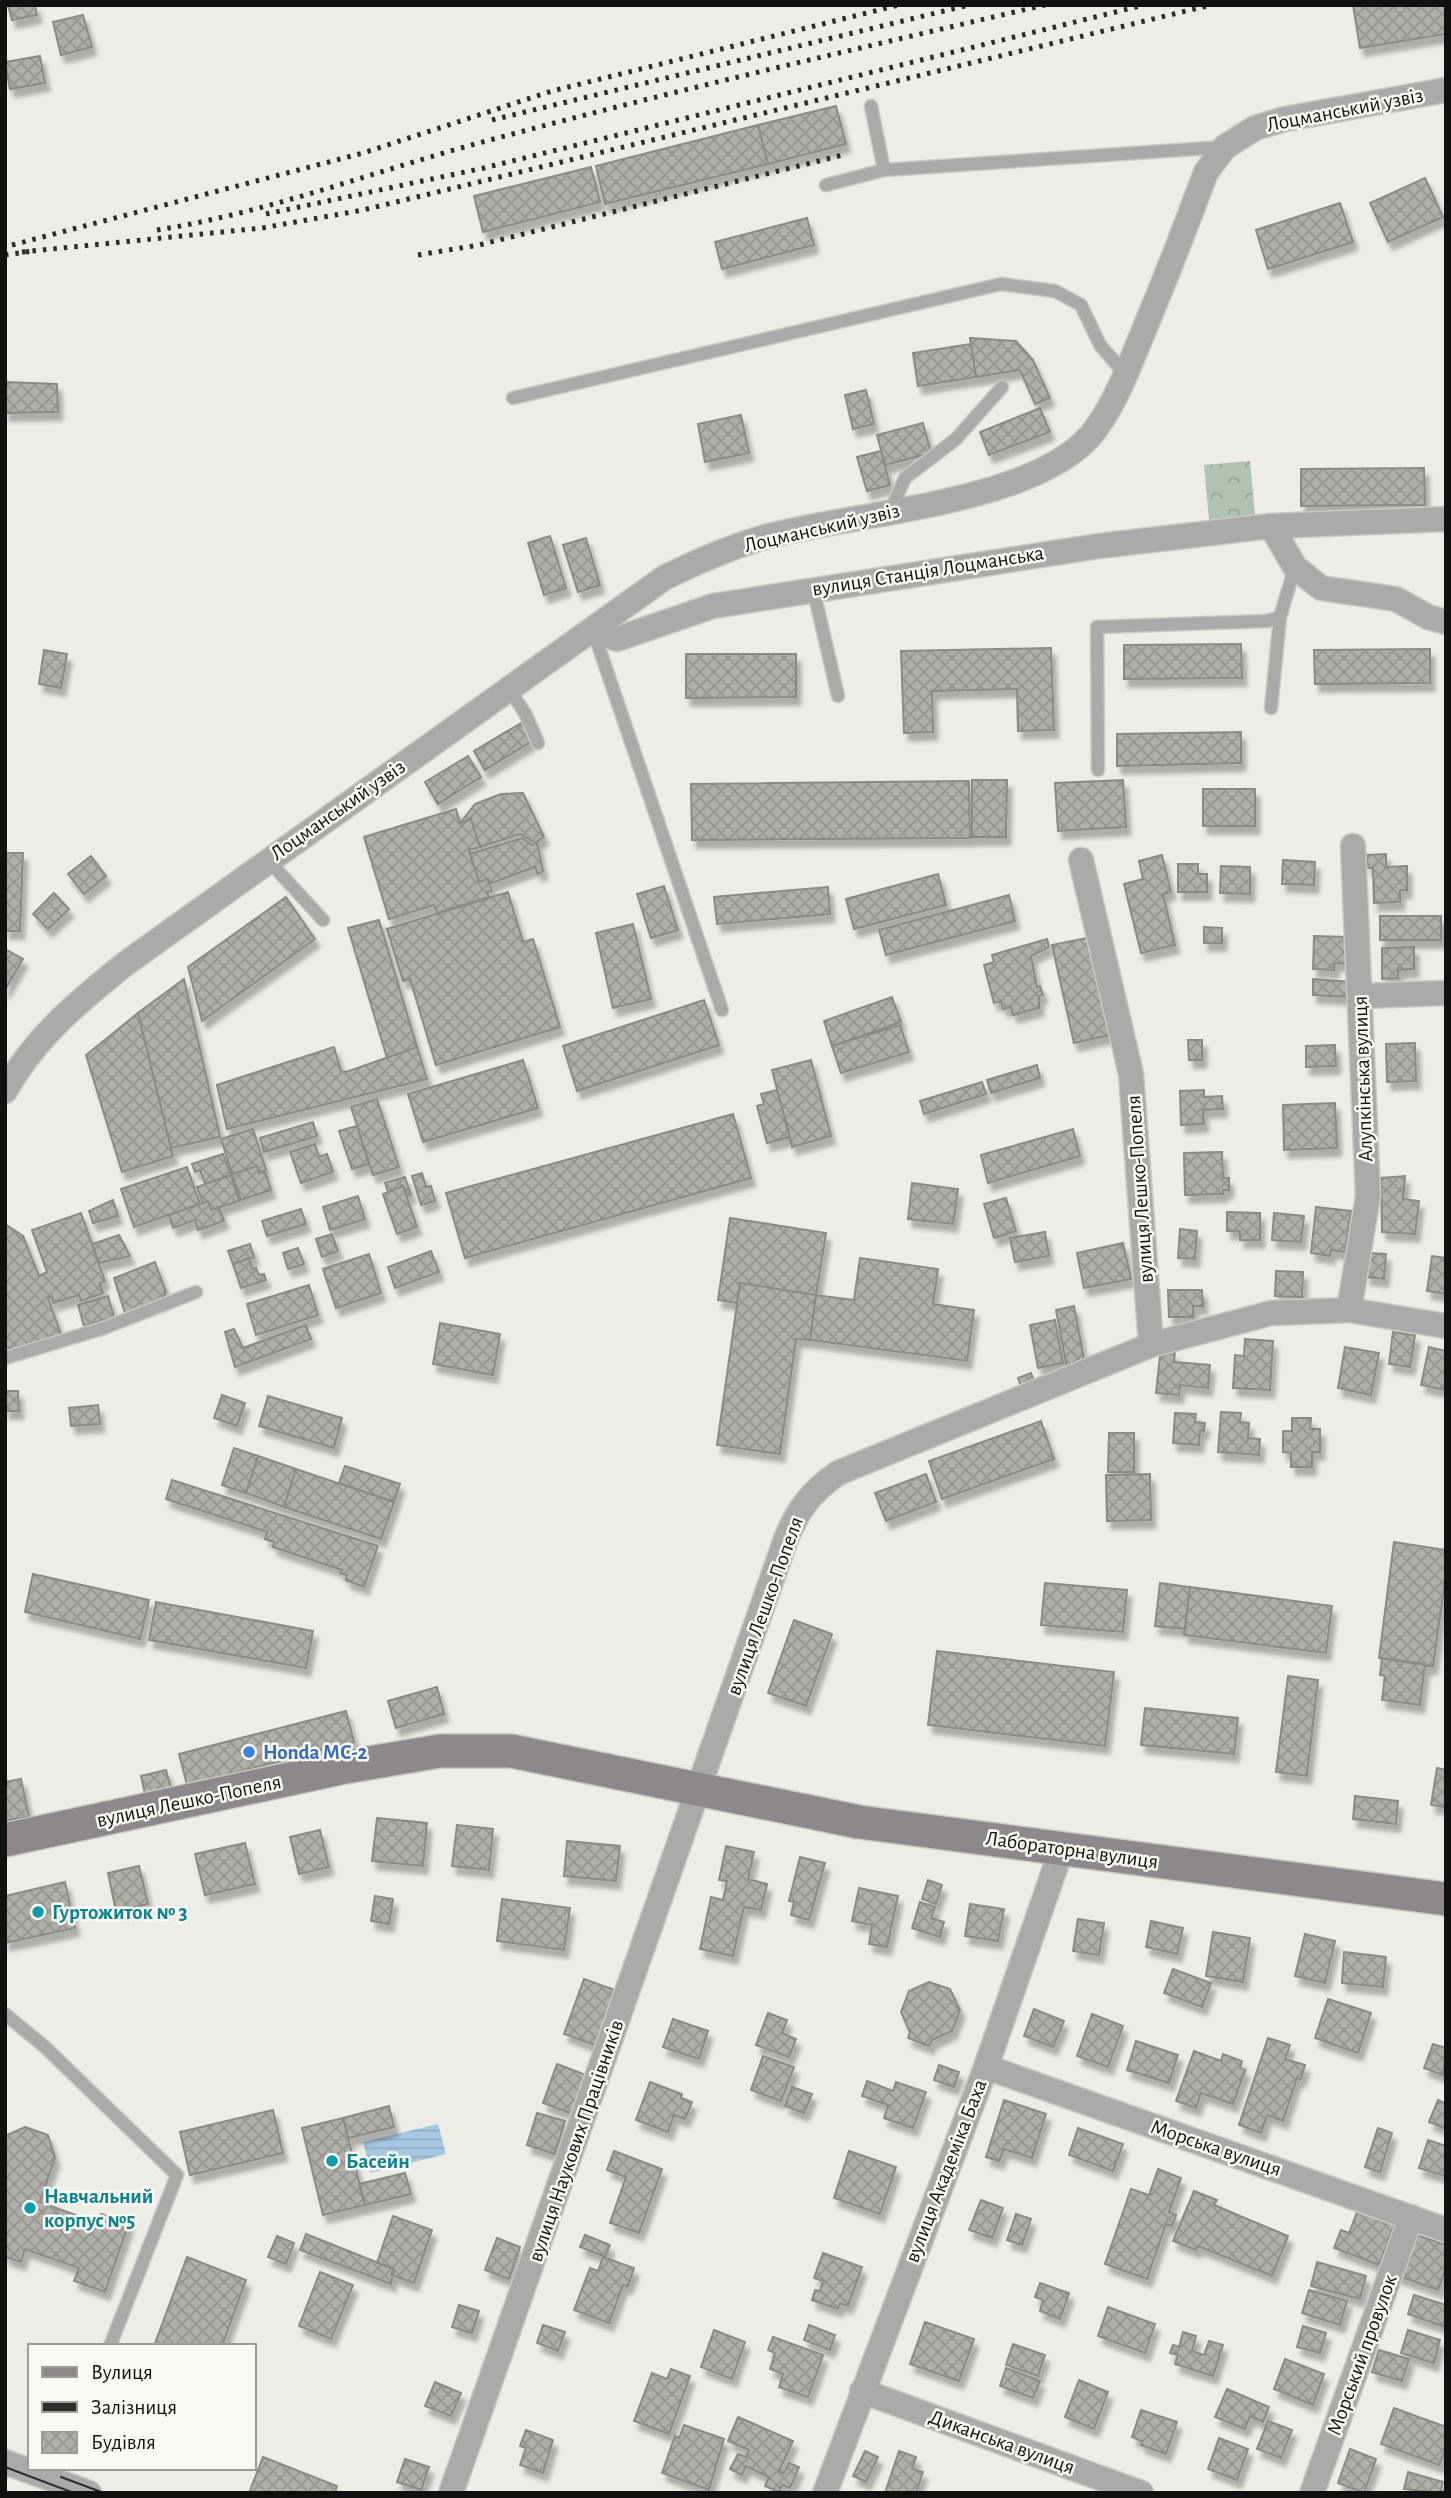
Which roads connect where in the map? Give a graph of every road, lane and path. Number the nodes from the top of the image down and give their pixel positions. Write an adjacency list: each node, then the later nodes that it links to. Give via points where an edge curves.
1 (1446, 90): 3 (street, Лоцманський узвіз, via 1285,119 1255,128)
2 (871, 106): 4 (lane)
3 (1226, 147): 4 (lane); 6 (street, Лоцманський узвіз, via 1206,172)
4 (884, 170): 5 (lane)
5 (826, 185)
6 (1127, 376): 8 (lane, via 1100,345 1081,305 1055,291 1001,284); 9 (street, Лоцманський узвіз, via 1094,431 1063,460 1037,475)
7 (1002, 387): 9 (lane, via 956,439 905,478)
8 (513, 398)
9 (890, 512): 16 (street, Лоцманський узвіз, via 764,537 707,558 664,578)
10 (1446, 519): 11 (street, вулиця Станція Лоцманська)
11 (1271, 526): 12 (street); 13 (street, вулиця Станція Лоцманська)
12 (1296, 567): 14 (lane); 15 (street, via 1321,588 1396,599)
13 (813, 588): 16 (street, вулиця Станція Лоцманська, via 713,606 617,639); 18 (lane)
14 (1280, 617): 19 (lane); 21 (lane, via 1097,627)
15 (1446, 622)
16 (593, 629): 17 (street, Лоцманський узвіз); 28 (lane)
17 (509, 689): 20 (lane); 23 (street, Лоцманський узвіз)
18 (838, 696)
19 (1271, 708)
20 (538, 743)
21 (1098, 770)
22 (1353, 846): 27 (street, Алупкінська вулиця)
23 (267, 859): 25 (lane); 29 (street, Лоцманський узвіз, via 67,1011 39,1040)
24 (1080, 860): 33 (street, вулиця Лешко-Попеля, via 1131,1074)
25 (323, 920)
26 (1446, 993): 27 (street)
27 (1360, 996): 31 (street, Алупкінська вулиця, via 1368,1196)
28 (722, 1010)
29 (5, 1091)
30 (196, 1292): 34 (lane, via 104,1328)
31 (1349, 1310): 32 (street); 33 (street, via 1271,1313)
32 (1446, 1326)
33 (1151, 1345): 35 (street, вулиця Лешко-Попеля, via 838,1474 814,1490 797,1512 786,1539)
34 (5, 1358)
35 (700, 1788): 36 (main road, вулиця Лешко-Попеля, via 522,1753 440,1751); 37 (main road, Лабораторна вулиця, via 859,1822); 47 (street, вулиця Наукових Працівників)
36 (5, 1840)
37 (1062, 1848): 38 (main road, Лабораторна вулиця); 40 (street, вулиця Академіка Баха)
38 (1446, 1899)
39 (5, 2014): 43 (lane, via 177,2175)
40 (986, 2067): 41 (street, Морська вулиця); 44 (street, вулиця Академіка Баха)
41 (1411, 2217): 42 (street, Морська вулиця); 50 (street, Морський провулок)
42 (1446, 2230)
43 (111, 2344)
44 (862, 2391): 48 (street, вулиця Академіка Баха); 49 (street, Диканська вулиця)
45 (5, 2462): 46 (street)
46 (89, 2493)
47 (452, 2493)
48 (825, 2493)
49 (1141, 2493)
50 (1312, 2493)

